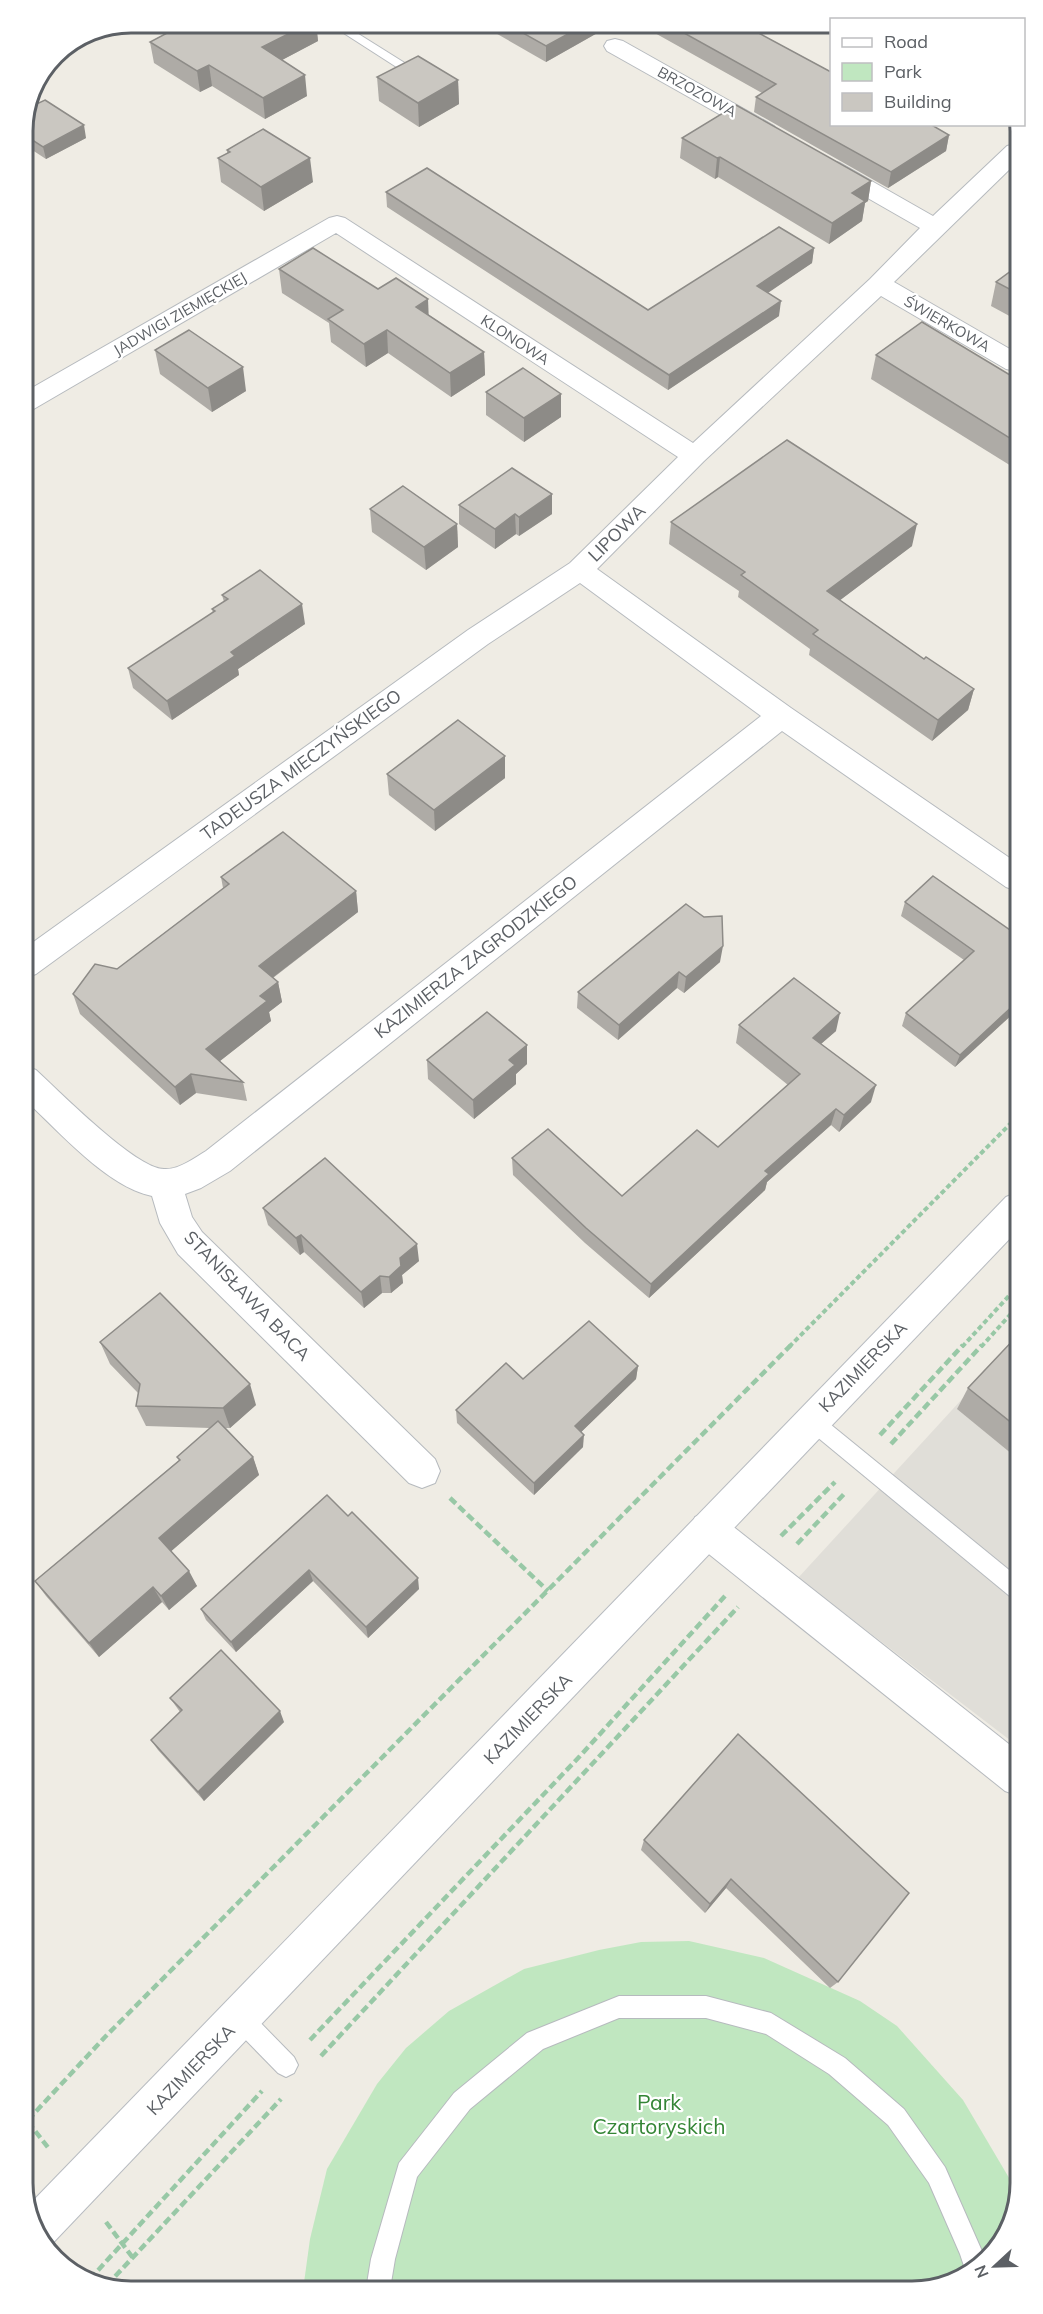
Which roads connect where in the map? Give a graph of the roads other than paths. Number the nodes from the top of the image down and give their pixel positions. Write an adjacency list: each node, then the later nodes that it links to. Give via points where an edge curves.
1 (351, 33): 3 (lane)
2 (615, 46): 4 (street, BRZOZOWA)
3 (402, 65)
4 (788, 143)
5 (1010, 156): 8 (street, LIPOWA)
6 (818, 160): 8 (street)
7 (337, 223): 11 (street, JADWIGI ZIEMIĘCKIEJ); 12 (street, KLONOWA)
8 (934, 227): 9 (street, LIPOWA)
9 (879, 284): 10 (street, ŚWIERKOWA); 12 (street, LIPOWA)
10 (1010, 360)
11 (33, 398)
12 (696, 455): 13 (street, LIPOWA)
13 (580, 570): 14 (street, LIPOWA); 16 (street, TADEUSZA MIECZYŃSKIEGO, via 477,637)
14 (781, 716): 15 (street, LIPOWA); 18 (street, KAZIMIERZA ZAGRODZKIEGO, via 218,1161 189,1178)
15 (1010, 874)
16 (33, 959)
17 (33, 1087): 18 (street, via 109,1155 144,1180)
18 (165, 1184): 21 (street, STANISŁAWA BACA, via 177,1223 190,1243)
19 (1010, 1215): 20 (street, KAZIMIERSKA)
20 (812, 1421): 22 (street, KAZIMIERSKA); 23 (lane)
21 (422, 1471)
22 (708, 1530): 24 (street); 25 (street, KAZIMIERSKA)
23 (1010, 1584)
24 (1010, 1770)
25 (241, 2019): 26 (lane); 27 (street, KAZIMIERSKA)
26 (286, 2065)
27 (42, 2224)
28 (965, 2237): 29 (lane, via 937,2175 896,2117 837,2066 771,2024 706,2007 619,2007 535,2041 462,2101 407,2171)
29 (379, 2281)

